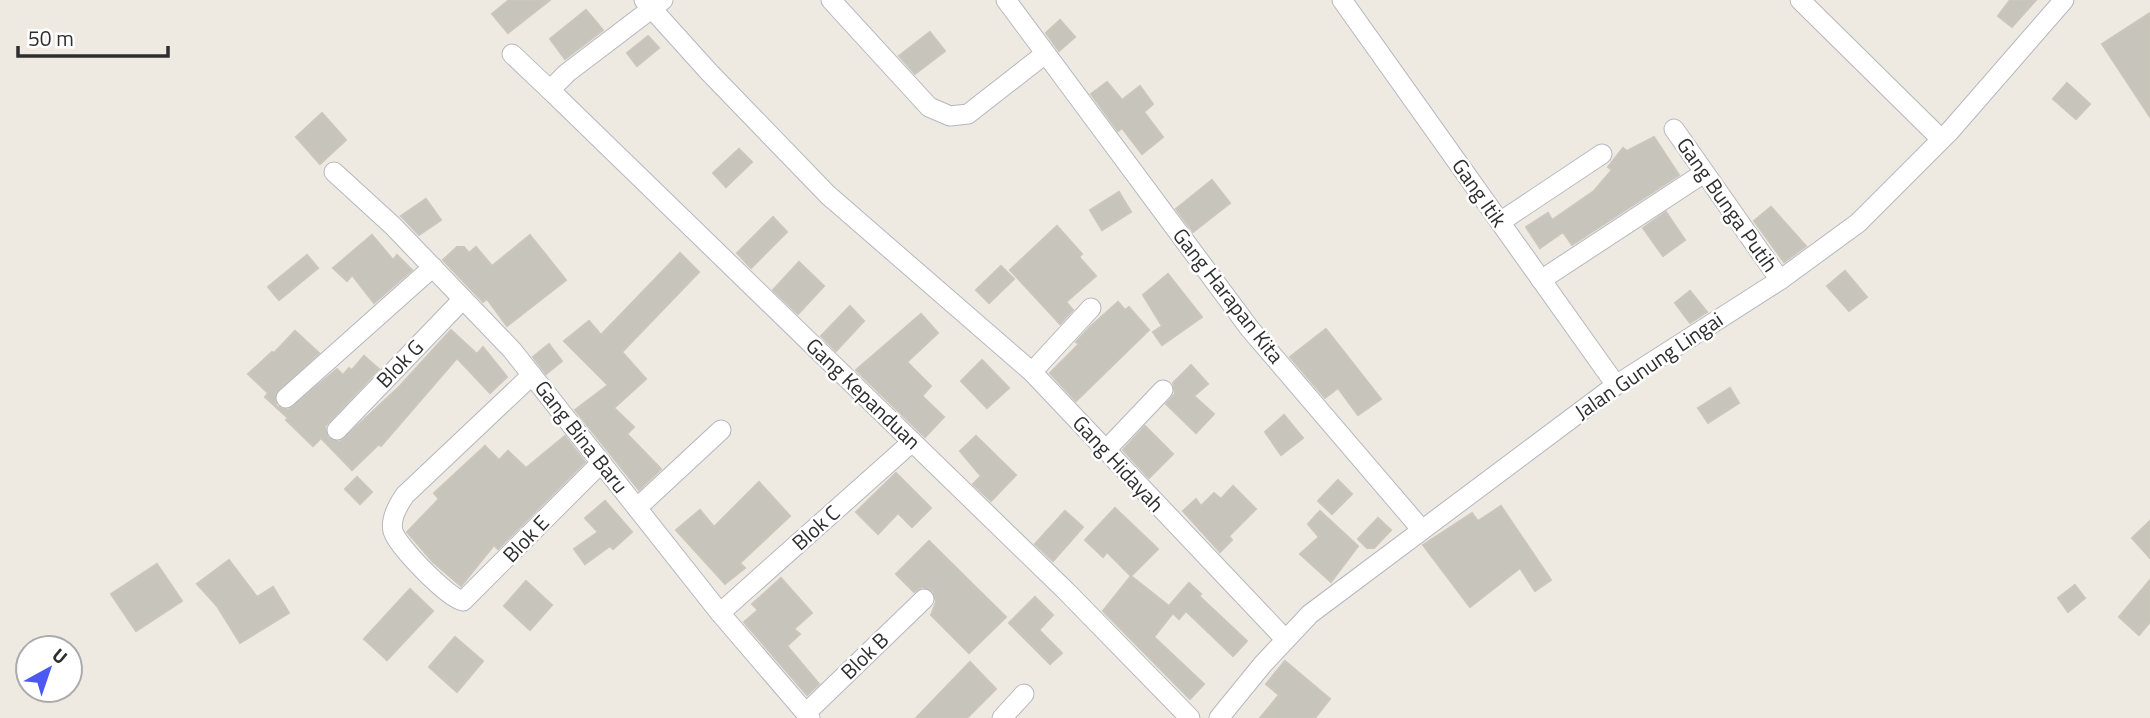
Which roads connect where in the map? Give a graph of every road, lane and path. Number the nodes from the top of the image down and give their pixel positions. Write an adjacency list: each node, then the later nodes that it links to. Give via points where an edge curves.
1 (831, 0): 8 (street, via 929,107 950,116 968,114)
2 (1006, 0): 8 (street, Gang Harapan Kita)
3 (1342, 0): 15 (street, Gang Itik)
4 (1800, 0): 11 (street)
5 (2064, 0): 11 (street, Jalan Gunung Lingai)
6 (654, 2): 9 (street); 21 (street, Gang Hidayah, via 709,72 828,195)
7 (512, 54): 9 (street, Gang Kepanduan)
8 (1045, 54): 32 (street, Gang Harapan Kita, via 1250,329)
9 (550, 90): 28 (street, Gang Kepanduan)
10 (1674, 129): 14 (street, Gang Bunga Putih)
11 (1941, 139): 18 (street, Jalan Gunung Lingai, via 1858,223)
12 (1602, 154): 15 (street)
13 (334, 172): 16 (street, Gang Bina Baru)
14 (1704, 173): 17 (street); 18 (street, Gang Bunga Putih)
15 (1500, 222): 17 (street, Gang Itik)
16 (433, 267): 19 (street, Gang Bina Baru); 25 (street)
17 (1541, 280): 23 (street, Gang Itik)
18 (1780, 280): 23 (street, Jalan Gunung Lingai)
19 (463, 299): 22 (street, Gang Bina Baru); 26 (street, Blok G)
20 (1091, 308): 21 (street)
21 (1032, 372): 29 (street, Gang Hidayah)
22 (533, 375): 30 (street, Gang Bina Baru); 30 (street, Blok E, via 405,495 393,532 401,544 447,593 463,601)
23 (1616, 385): 32 (street, Jalan Gunung Lingai)
24 (1163, 390): 29 (street)
25 (286, 398)
26 (337, 430)
27 (721, 430): 31 (street)
28 (912, 442): 34 (street, Blok C); 39 (street, Gang Kepanduan)
29 (1105, 451): 35 (street, Gang Hidayah)
30 (601, 463): 31 (street, Gang Bina Baru)
31 (637, 508): 34 (street, Gang Bina Baru)
32 (1422, 530): 35 (street, Jalan Gunung Lingai, via 1310,614)
33 (923, 599): 37 (street, Blok B)
34 (720, 613): 37 (street, Gang Bina Baru)
35 (1285, 639): 40 (street, Jalan Gunung Lingai)
36 (1024, 694): 38 (street)
37 (808, 715)
38 (1002, 718)
39 (1190, 718)
40 (1219, 718)

